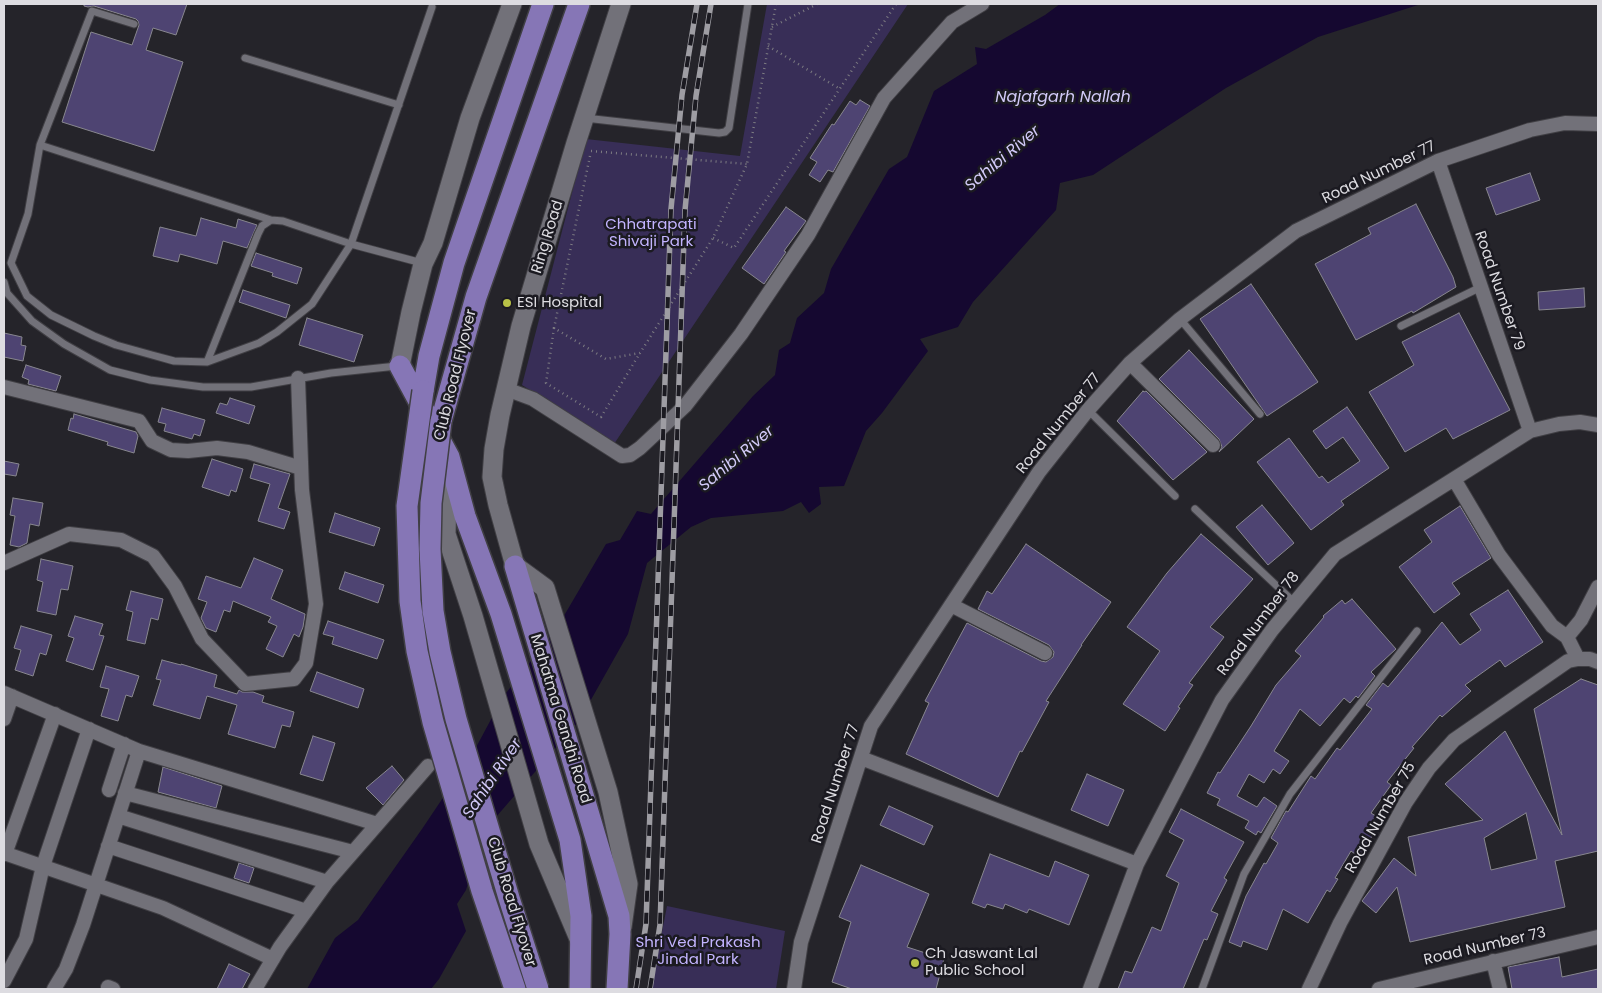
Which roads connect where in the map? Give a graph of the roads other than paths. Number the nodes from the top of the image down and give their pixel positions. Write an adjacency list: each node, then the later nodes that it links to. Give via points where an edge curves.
1 (424, 4): 8 (lane)
2 (512, 4): 18 (main road, via 470,118 433,242)
3 (544, 4): 77 (main road, Club Road Flyover, bridge, via 454,263 423,392 407,506 410,601 421,669 482,891)
4 (579, 4): 78 (main road, Club Road Flyover, bridge, via 476,298 441,421 431,504 433,611 440,652 456,719)
5 (621, 4): 12 (main road, Ring Road)
6 (748, 4): 12 (lane, via 729,128 725,132)
7 (982, 4): 28 (street, via 952,22 884,98 808,235 741,334 685,406 640,448 622,456 533,399)
8 (432, 5): 11 (lane)
9 (134, 24): 14 (lane, via 92,11)
10 (245, 58): 11 (lane)
11 (399, 105): 17 (lane)
12 (584, 118): 28 (main road, Ring Road, via 521,326)
13 (1598, 124): 15 (street, Road Number 77, via 1565,123 1530,130)
14 (40, 145): 16 (lane); 23 (lane, via 28,214 11,263 27,296 52,315 116,345 174,361)
15 (1438, 161): 20 (street, Road Number 79); 21 (street, Road Number 77, via 1296,231)
16 (271, 220): 17 (lane); 23 (lane, via 262,226 258,234)
17 (352, 244): 18 (lane); 23 (lane, via 312,304 259,343)
18 (423, 264): 25 (main road)
19 (4, 282): 26 (lane, via 7,294 32,321 110,370 150,380 203,387 252,386)
20 (1481, 287): 22 (lane); 32 (street, Road Number 79)
21 (1180, 319): 24 (street, Road Number 77); 30 (lane)
22 (1401, 326)
23 (207, 362)
24 (1130, 364): 29 (street, Road Number 77); 33 (street)
25 (400, 366): 26 (lane); 34 (main road, Mahatma Gandhi Road)
26 (298, 378): 35 (street)
27 (4, 387): 35 (street, via 139,422 152,440 171,450 217,448 248,452)
28 (506, 389): 40 (main road, Ring Road, via 492,477)
29 (1088, 410): 37 (lane); 43 (street, Road Number 77, via 1039,472)
30 (1260, 414)
31 (1598, 425): 32 (street, Road Number 78, via 1580,422)
32 (1530, 431): 36 (street, Road Number 78)
33 (1213, 446)
34 (449, 458): 71 (main road, Mahatma Gandhi Road, via 465,516 502,614 570,840 581,916); 71 (main road, via 446,534 474,616 540,844)
35 (301, 468): 39 (street, via 316,604 306,663 294,679 245,684 202,639 175,586 153,556 120,540 69,534)
36 (1454, 479): 42 (street, Road Number 78, via 1335,554); 45 (street, via 1499,554 1552,626)
37 (1175, 496)
38 (1195, 509): 42 (lane)
39 (4, 563)
40 (515, 566): 69 (main road, Mahatma Gandhi Road, via 619,916); 69 (main road, via 545,588 608,792 628,884)
41 (1598, 587): 45 (street, via 1581,620)
42 (1295, 603): 64 (street, Road Number 78, via 1222,700)
43 (951, 605): 46 (street); 55 (street, Road Number 77, via 871,726)
44 (1417, 631): 83 (lane, via 1290,794 1244,874)
45 (1567, 637): 47 (street)
46 (1045, 653)
47 (1578, 658): 48 (street); 84 (street, Road Number 75, via 1454,740 1428,768 1340,923)
48 (1598, 662)
49 (8, 695): 50 (street); 51 (street)
50 (55, 714): 52 (street); 63 (street)
51 (4, 719)
52 (89, 729): 53 (street); 65 (street)
53 (124, 744): 54 (street); 57 (street)
54 (139, 751): 58 (street); 60 (street)
55 (861, 758): 64 (street); 81 (street, Road Number 77, via 801,942)
56 (428, 766): 60 (street)
57 (109, 790)
58 (125, 793): 59 (street); 62 (street)
59 (118, 816): 61 (street); 66 (street)
60 (377, 824): 62 (street)
61 (108, 846): 67 (street); 68 (street)
62 (353, 852): 66 (street)
63 (4, 854): 65 (street)
64 (1137, 864): 82 (street, Road Number 78)
65 (43, 866): 67 (street); 74 (street, via 26,939)
66 (327, 882): 68 (street)
67 (96, 884): 72 (street, via 162,908); 75 (street, via 66,969)
68 (306, 911): 72 (street)
69 (620, 934): 80 (main road, Mahatma Gandhi Road)
70 (1598, 937): 73 (street, Road Number 73)
71 (581, 944): 79 (main road, Mahatma Gandhi Road)
72 (273, 959): 76 (street)
73 (1493, 961): 85 (street, Road Number 73); 86 (street)
74 (4, 981)
75 (54, 989)
76 (255, 989)
77 (516, 989)
78 (538, 989)
79 (580, 989)
80 (617, 989)
81 (794, 989)
82 (1090, 989)
83 (1202, 989)
84 (1309, 989)
85 (1379, 989)
86 (1500, 989)

